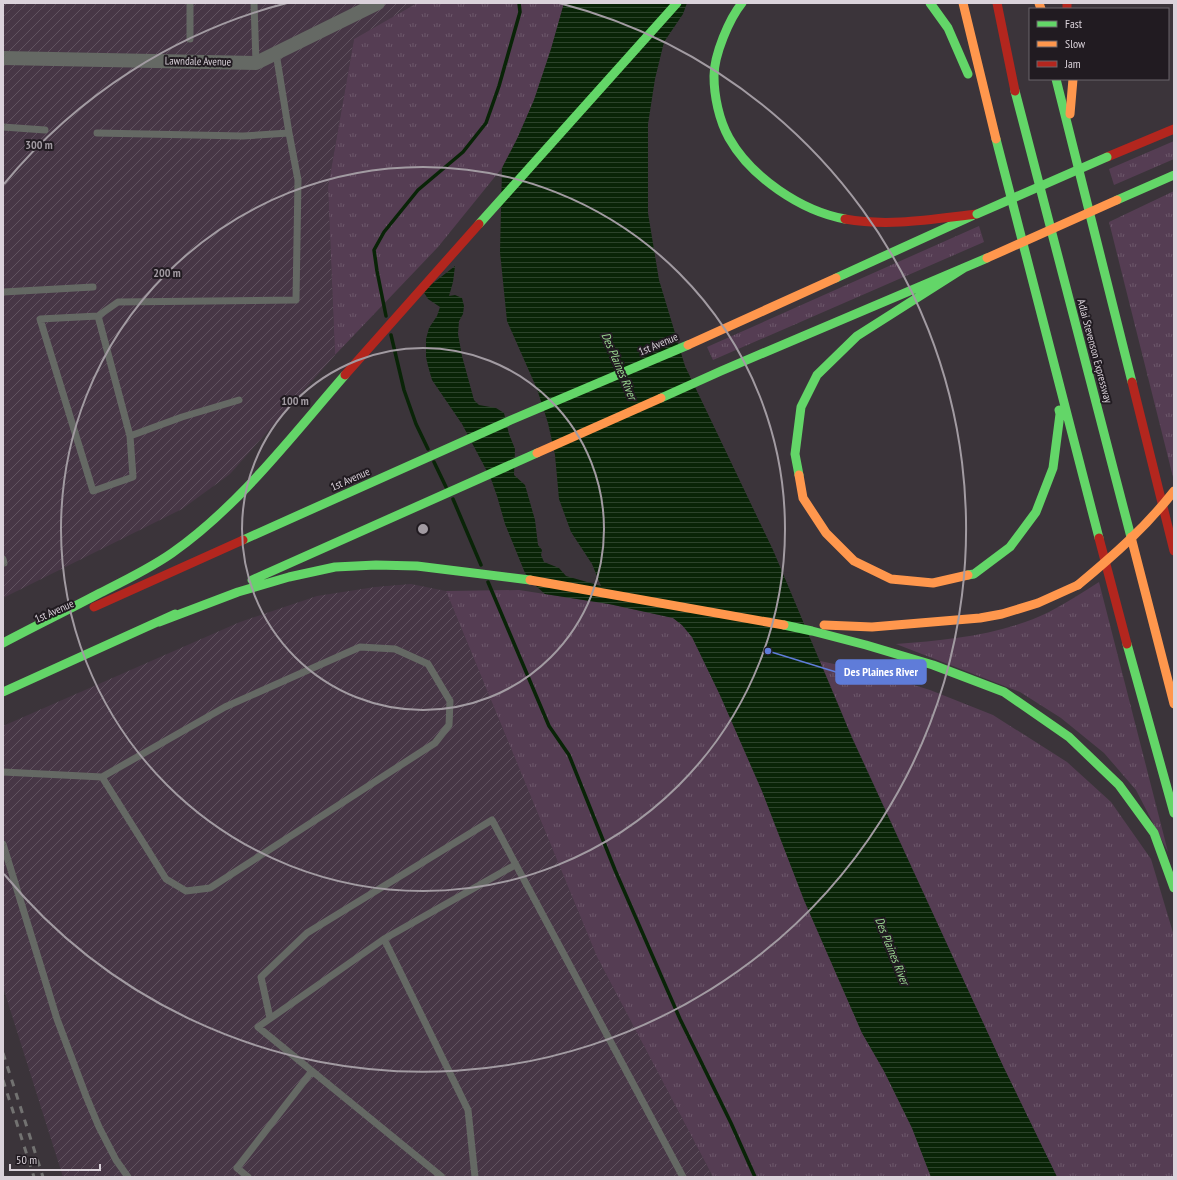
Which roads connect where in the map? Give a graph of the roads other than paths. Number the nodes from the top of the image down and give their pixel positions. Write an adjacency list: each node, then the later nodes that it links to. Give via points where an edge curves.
1 (190, 3): 9 (lane)
2 (254, 3): 12 (lane)
3 (378, 3): 10 (street, Lawndale Avenue)
4 (677, 3): 35 (main road, via 224,511 172,553 147,569)
5 (742, 3): 23 (main road, via 721,41 714,75 718,110 728,137 743,159 764,179 809,208 838,218 865,223 891,223)
6 (930, 3): 21 (main road, via 954,37)
7 (962, 3): 21 (main road)
8 (997, 3): 38 (main road, Adlai Stevenson Expressway, via 1016,95)
9 (190, 39)
10 (276, 53): 12 (street, Lawndale Avenue); 20 (lane)
11 (3, 58): 12 (street, Lawndale Avenue)
12 (256, 63)
13 (1056, 80): 19 (main road)
14 (1073, 80): 19 (main road)
15 (3, 127): 17 (lane)
16 (1174, 129): 23 (main road, 1st Avenue, bridge)
17 (45, 130)
18 (97, 133): 20 (lane, via 243,136)
19 (1069, 133): 32 (main road)
20 (289, 134): 27 (lane, via 298,180 296,300 118,302)
21 (994, 134): 28 (main road)
22 (1174, 175): 24 (main road, bridge)
23 (977, 214): 36 (main road, 1st Avenue, via 708,336 511,420)
24 (964, 268): 28 (main road, via 857,336 817,375 801,407 795,454 803,498 826,533 854,561 891,579 932,583 974,574 1010,547 1036,512 1053,468 1060,414); 34 (main road, via 721,371)
25 (93, 287): 26 (lane)
26 (3, 292)
27 (98, 316): 30 (lane); 30 (lane, via 40,319 93,491 133,477)
28 (1052, 361): 41 (main road, via 1124,637)
29 (239, 400): 30 (lane, via 182,416)
30 (130, 436)
31 (1174, 490): 33 (main road, bridge, via 1154,517 1114,556 1078,584 1038,603 980,618 872,627)
32 (1174, 551)
33 (757, 620): 34 (main road, via 513,577 416,566 376,565 335,567 289,577 238,592); 44 (main road, via 866,645 933,665 1004,692 1069,737 1119,785 1154,833)
34 (159, 622): 37 (main road)
35 (3, 643)
36 (3, 647)
37 (3, 692)
38 (1174, 704)
39 (3, 772): 40 (lane)
40 (102, 777): 40 (lane, via 166,879 186,891 210,888 435,743 449,725 450,702 428,664 396,649 360,646 226,707)
41 (1174, 813)
42 (3, 844): 48 (lane, via 59,1026 99,1127)
43 (516, 865): 45 (lane); 46 (lane, via 492,820 307,933 262,977); 52 (lane)
44 (1174, 888)
45 (384, 939): 46 (lane); 51 (lane, via 468,1110)
46 (270, 1018): 47 (lane, via 258,1027)
47 (312, 1071): 49 (lane, via 237,1168); 50 (lane)
48 (128, 1177)
49 (248, 1177)
50 (442, 1177)
51 (475, 1177)
52 (683, 1177)

